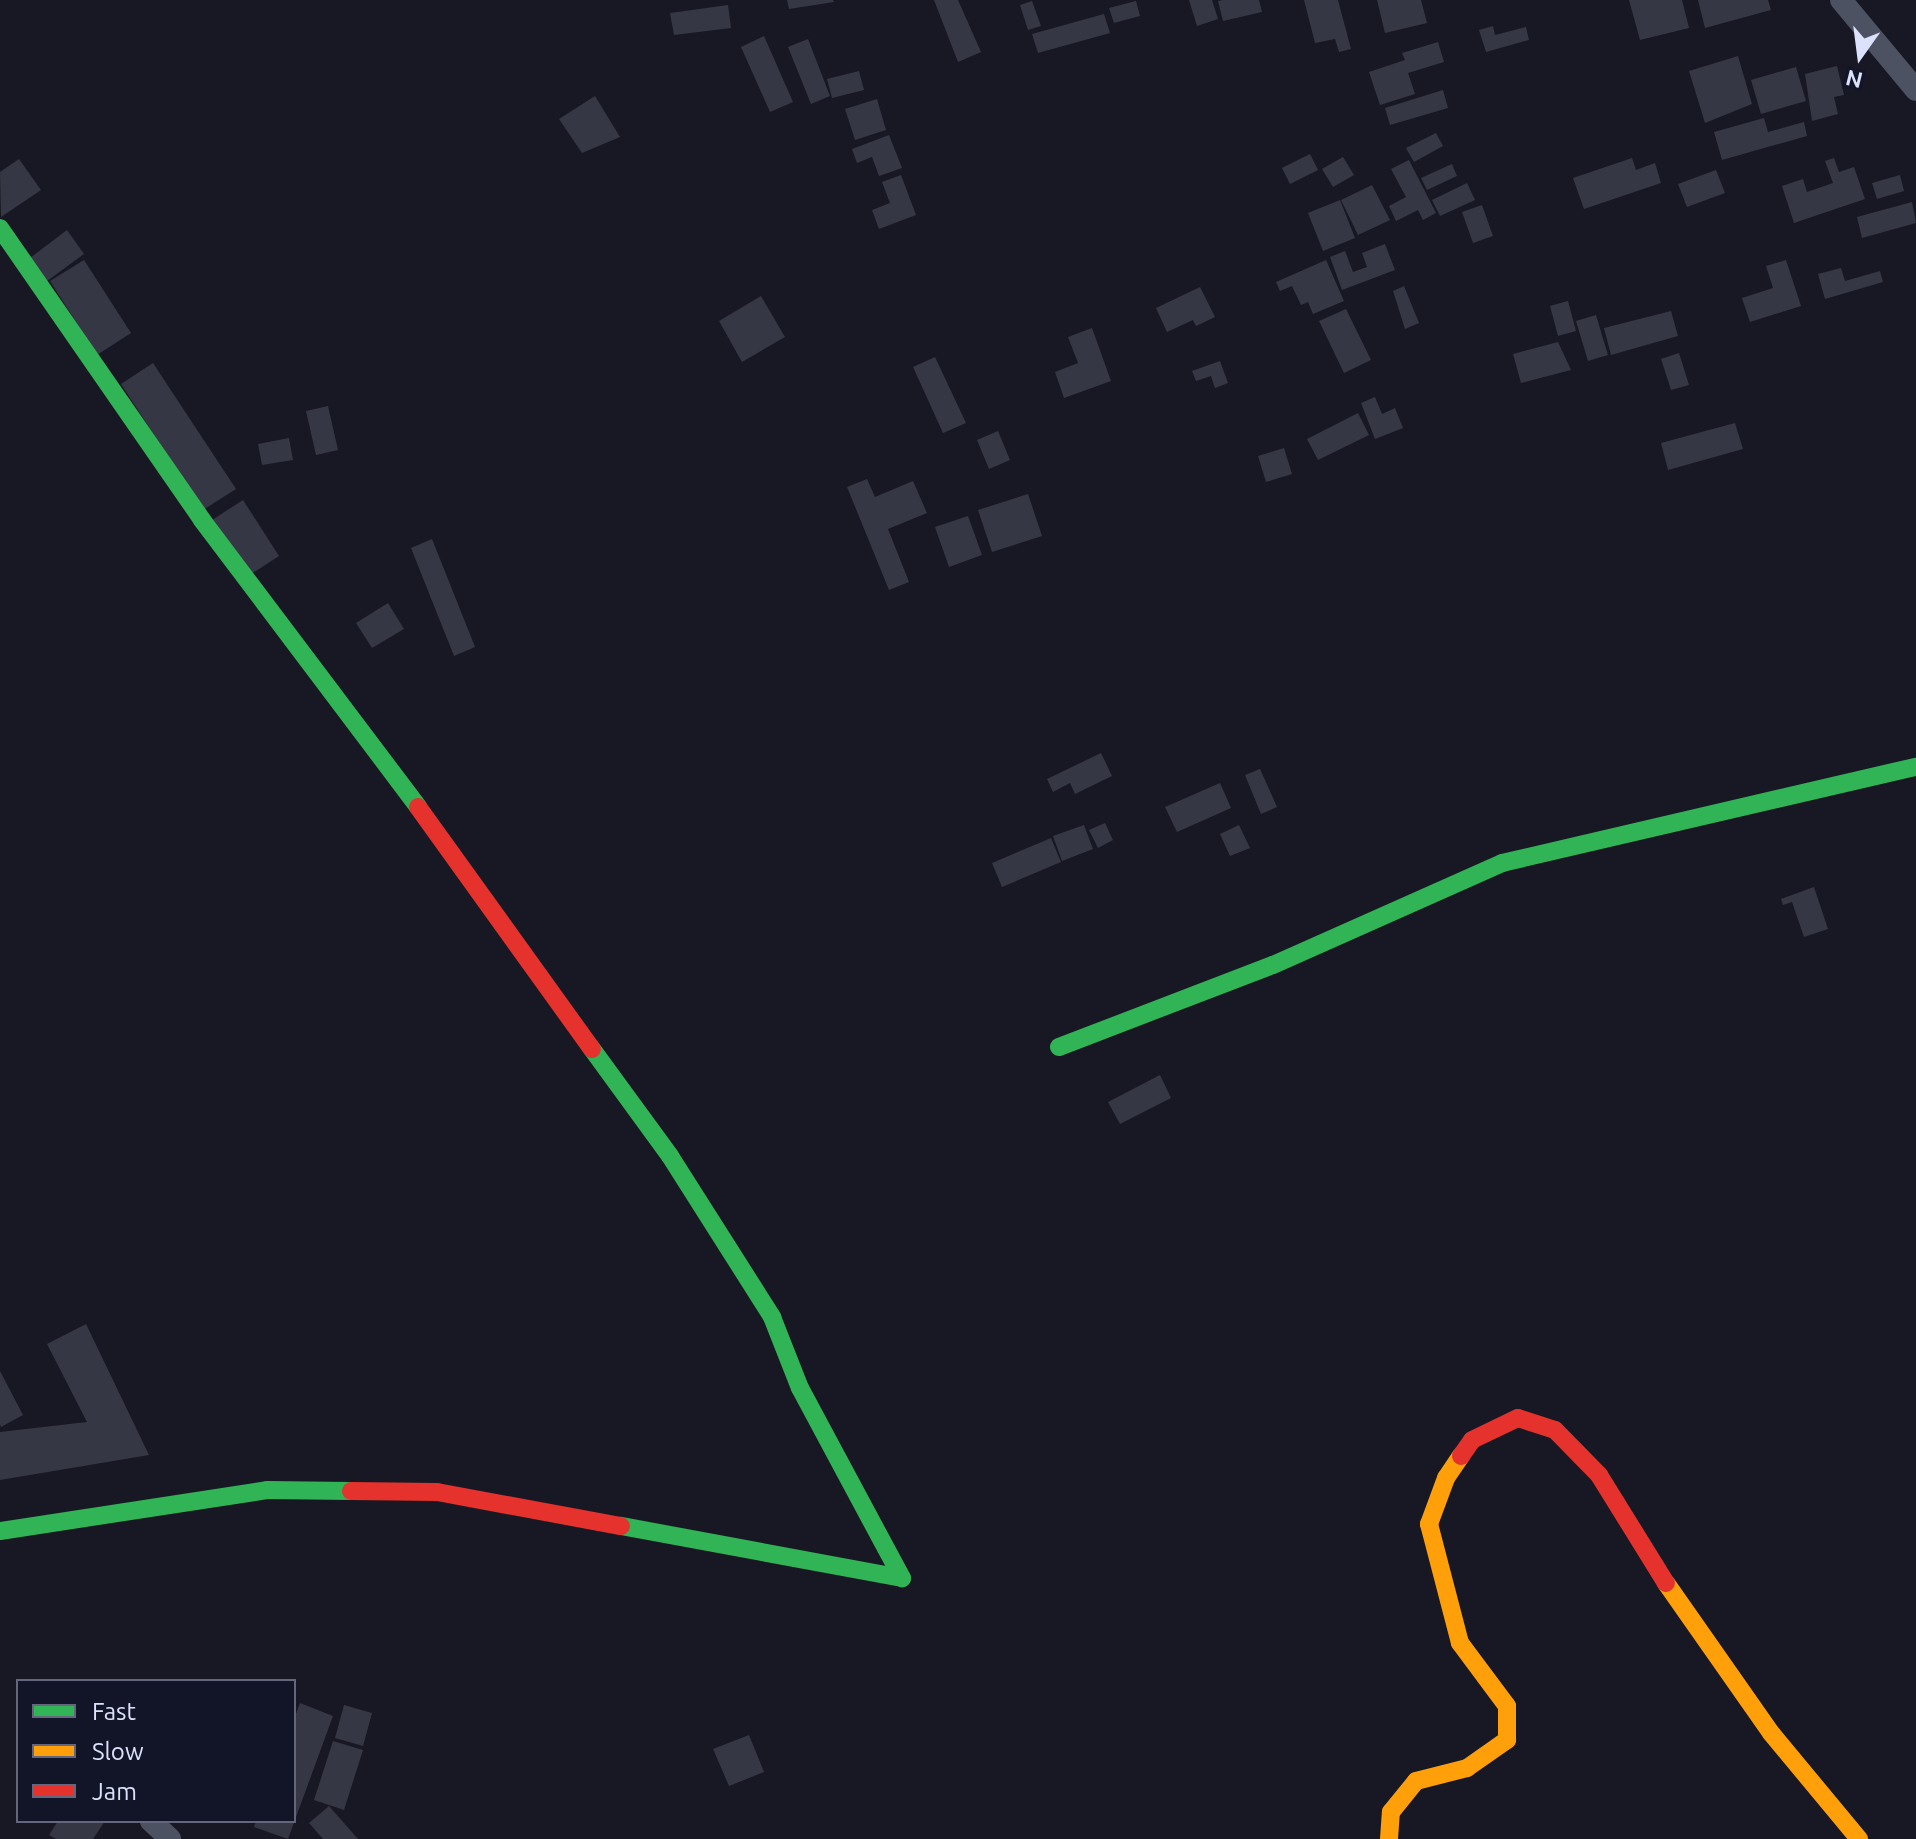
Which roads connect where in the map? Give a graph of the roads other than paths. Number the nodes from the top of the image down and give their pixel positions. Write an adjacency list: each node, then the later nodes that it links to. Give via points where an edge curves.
1 (1841, 0): 2 (street)
2 (1916, 90)
3 (0, 228): 6 (street, via 160,462 312,661 670,1156 772,1317 800,1388 902,1578 437,1492 267,1490)
4 (1916, 767): 5 (street, via 1502,863 1273,965)
5 (1059, 1047)
6 (0, 1531)
7 (153, 1823): 8 (street)
8 (170, 1839)
9 (1389, 1839): 10 (street, via 1391,1812 1416,1781 1467,1768 1507,1740 1507,1706 1460,1643 1429,1524 1446,1478 1472,1440 1518,1418 1555,1430 1599,1475 1762,1720)
10 (1859, 1839)

